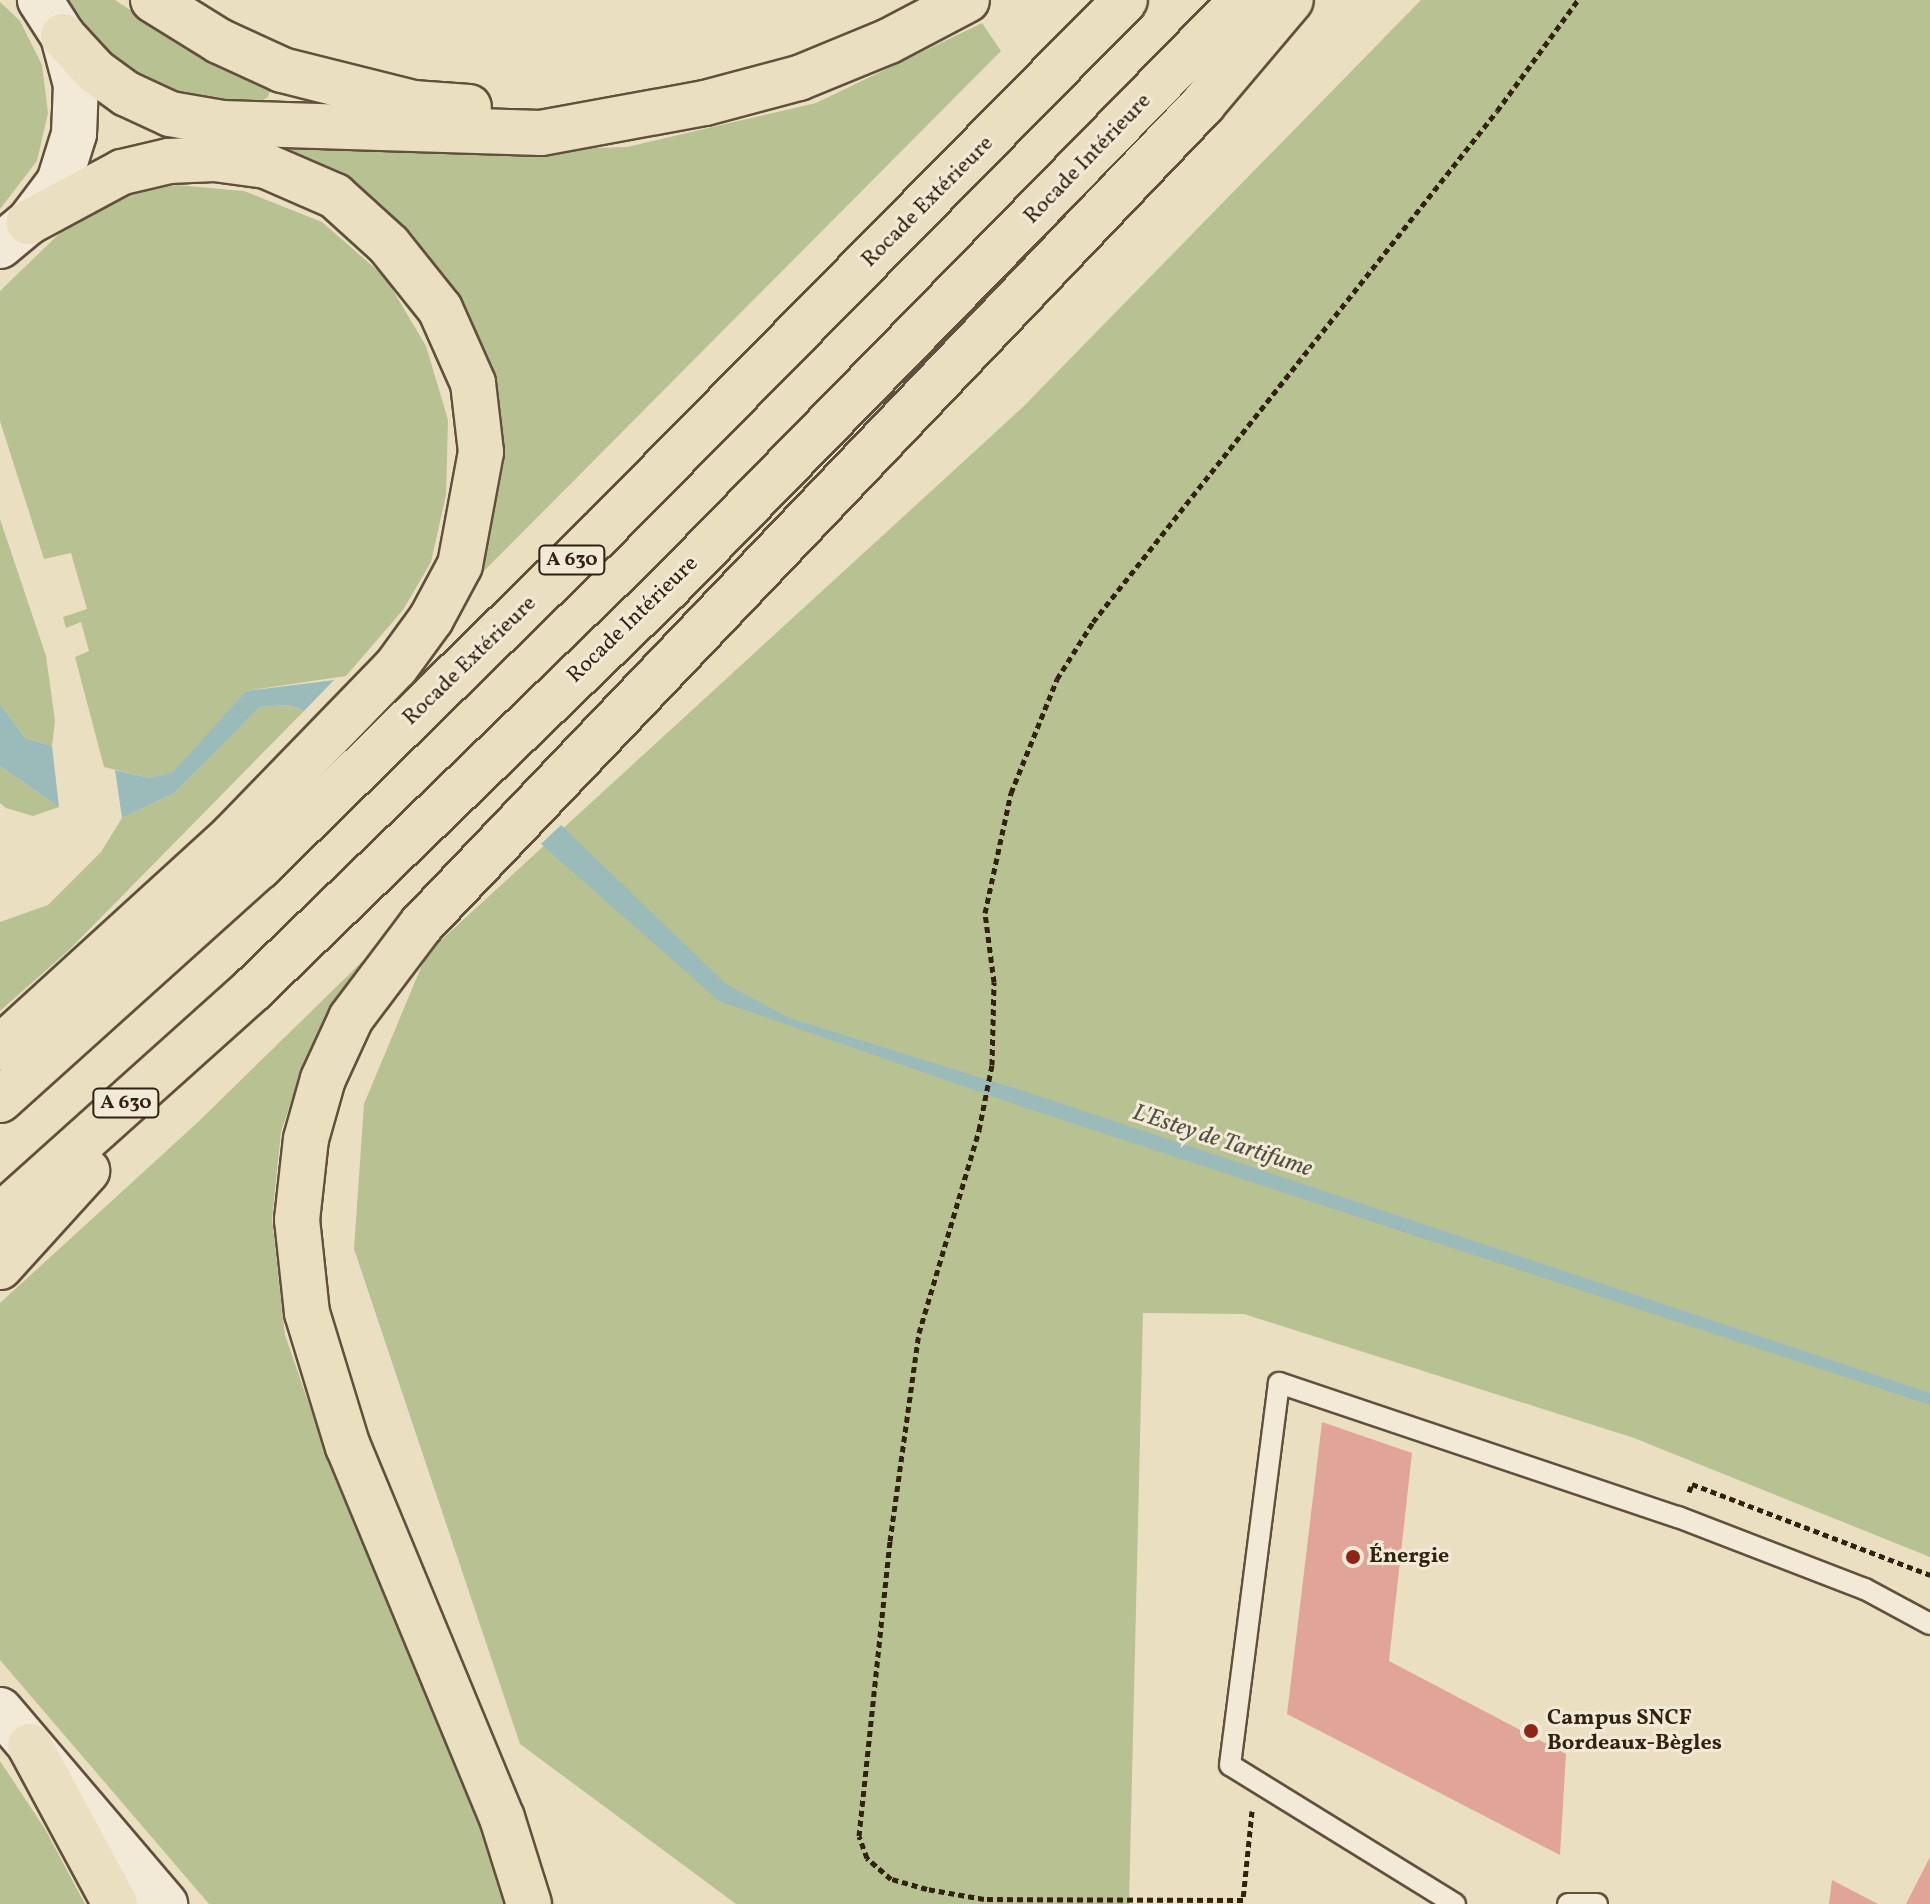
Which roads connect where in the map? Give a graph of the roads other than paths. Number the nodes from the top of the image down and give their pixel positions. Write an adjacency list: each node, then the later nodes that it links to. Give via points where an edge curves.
1 (153, 0): 7 (highway, via 219,41 282,70 351,89 413,103)
2 (967, 0): 7 (highway, via 889,41 799,78 705,103)
3 (1125, 0): 11 (highway, Rocade Extérieure / A 630, via 605,528 259,867)
4 (1242, 0): 9 (highway, Rocade Intérieure / A 630, via 668,588)
5 (1291, 0): 19 (highway, via 1203,104 421,925 351,1018 323,1079 306,1139 297,1220 307,1313 348,1447 502,1818)
6 (51, 18): 7 (highway, via 95,71 127,94 170,114 222,123 541,133); 8 (main road, via 76,85 74,134 59,182)
7 (615, 118)
8 (14, 234): 10 (highway, via 122,172 169,161 214,159 266,166 335,196 389,245 440,309 473,383 481,452 460,565 431,619 396,667 232,836)
9 (252, 990): 12 (highway, Rocade Intérieure / A 630); 13 (highway)
10 (0, 1048)
11 (0, 1100)
12 (0, 1216)
13 (0, 1267)
14 (1930, 1624): 20 (lane, via 1865,1589 1678,1517 1279,1383 1230,1765)
15 (0, 1710): 16 (main road)
16 (30, 1746): 17 (highway); 18 (main road)
17 (115, 1904)
18 (165, 1904)
19 (529, 1904)
20 (1455, 1904)
21 (1568, 1904): 22 (lane)
22 (1597, 1904)

